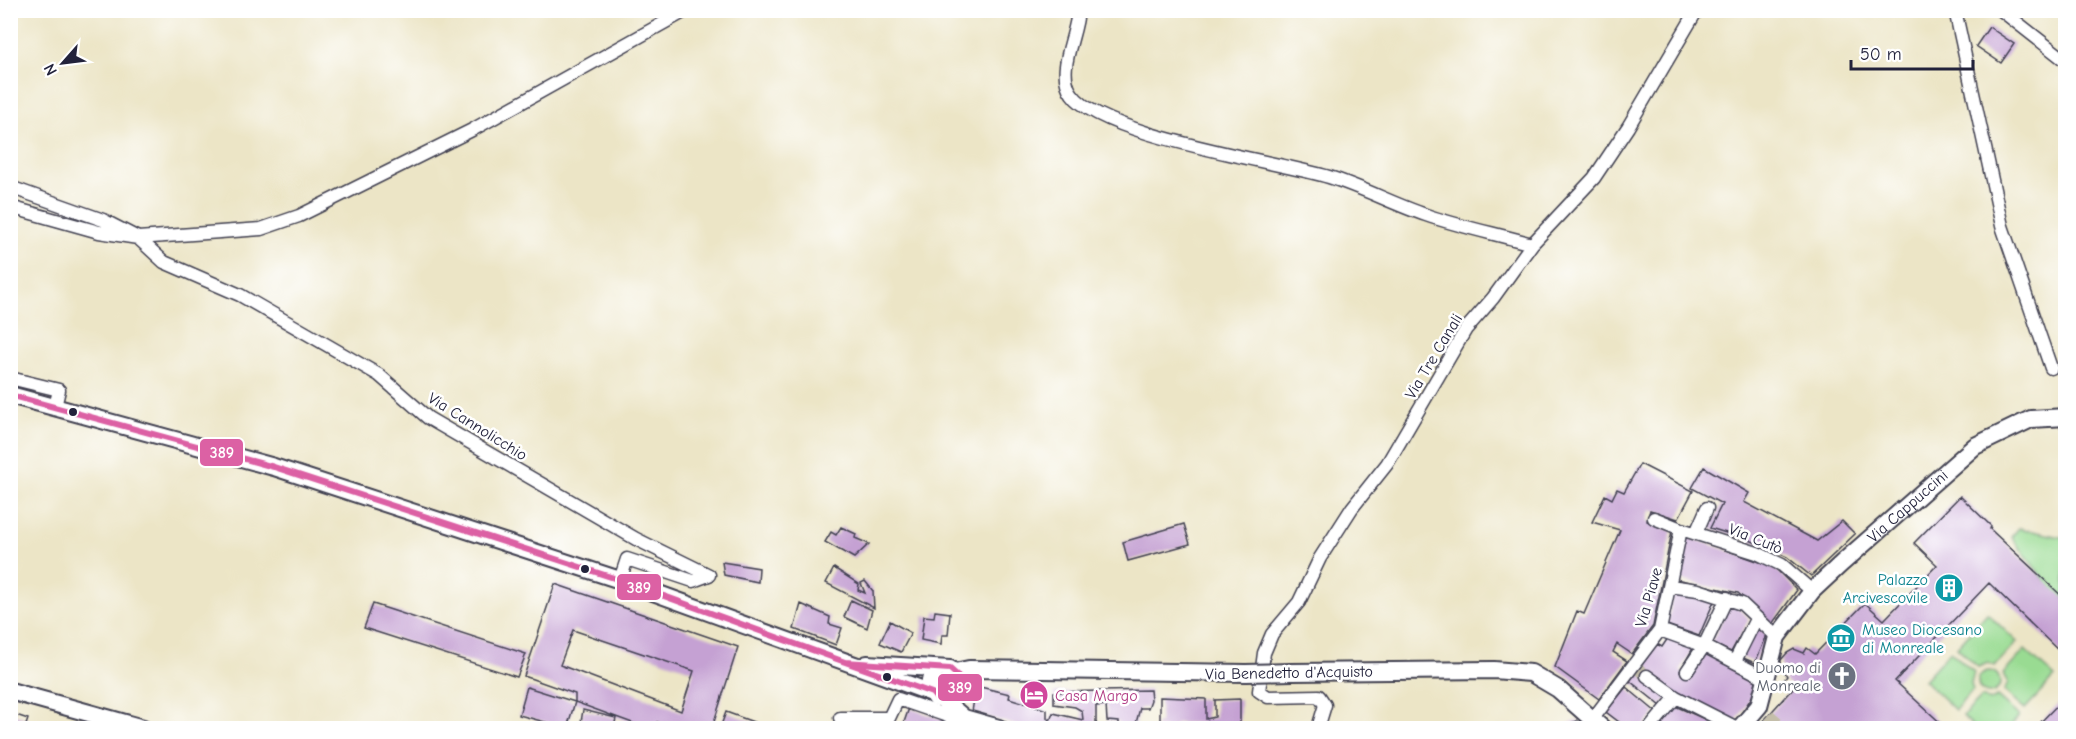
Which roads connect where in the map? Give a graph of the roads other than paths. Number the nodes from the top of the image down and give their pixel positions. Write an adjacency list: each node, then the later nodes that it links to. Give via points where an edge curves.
1 (687, 10): 9 (street, via 472,130 299,216 261,229)
2 (1078, 10): 10 (street, via 1065,77 1072,94 1106,117 1157,136 1329,177 1426,215)
3 (1697, 10): 10 (street, Via Tre Canali, via 1594,178)
4 (1955, 10): 11 (street, via 2002,226)
5 (2001, 10): 6 (street)
6 (2066, 61)
7 (10, 187): 9 (street, Via Cannolicchio)
8 (10, 207): 9 (street, via 99,232)
9 (138, 237): 20 (street, Via Cannolicchio, via 164,262 240,295 379,375 428,418 636,539 709,575 693,581 627,559)
10 (1532, 244): 34 (street, Via Tre Canali, via 1466,328 1387,464 1320,558 1299,602 1272,634)
11 (2051, 368)
12 (10, 378): 14 (street, via 59,390)
13 (10, 395): 14 (street)
14 (55, 407): 20 (street, via 274,467)
15 (2066, 417): 22 (street, Via Cappuccini, via 2031,419 1975,446)
16 (1707, 507): 19 (street)
17 (1654, 518): 18 (street)
18 (1681, 529): 19 (street, Via Cutò); 21 (street, Via Piave)
19 (1696, 533): 22 (street, Via Cutò, via 1782,565)
20 (620, 580): 29 (street)
21 (1670, 586): 23 (street); 25 (street, Via Piave)
22 (1812, 591): 26 (street, Via Cappuccini)
23 (1727, 598): 24 (street, via 1742,604); 27 (street)
24 (1756, 619): 26 (street); 28 (street)
25 (1660, 630): 27 (street); 31 (street, Via Piave)
26 (1777, 637): 35 (street)
27 (1704, 646): 28 (street); 32 (street)
28 (1735, 661): 35 (street)
29 (845, 662): 30 (street); 37 (street)
30 (938, 670): 33 (street); 37 (street, via 929,683)
31 (1640, 671): 38 (street); 41 (street, Via Piave)
32 (1687, 671)
33 (955, 672): 34 (street, Via Benedetto d'Acquisto, via 969,669); 37 (street, via 960,682 958,691 951,698)
34 (1253, 673): 41 (street, Via Benedetto d'Acquisto, bridge, via 1531,673 1558,689); 44 (street, via 1259,691 1268,697 1319,696 1325,705)
35 (1767, 679): 46 (street, via 1764,711)
36 (10, 691): 42 (street)
37 (937, 696): 40 (street)
38 (1676, 698): 45 (street); 46 (street)
39 (840, 718): 40 (street, via 889,718 898,699 962,721)
40 (964, 718): 43 (street)
41 (1597, 724)
42 (143, 729)
43 (999, 729)
44 (1318, 729)
45 (1650, 729)
46 (1739, 729)

